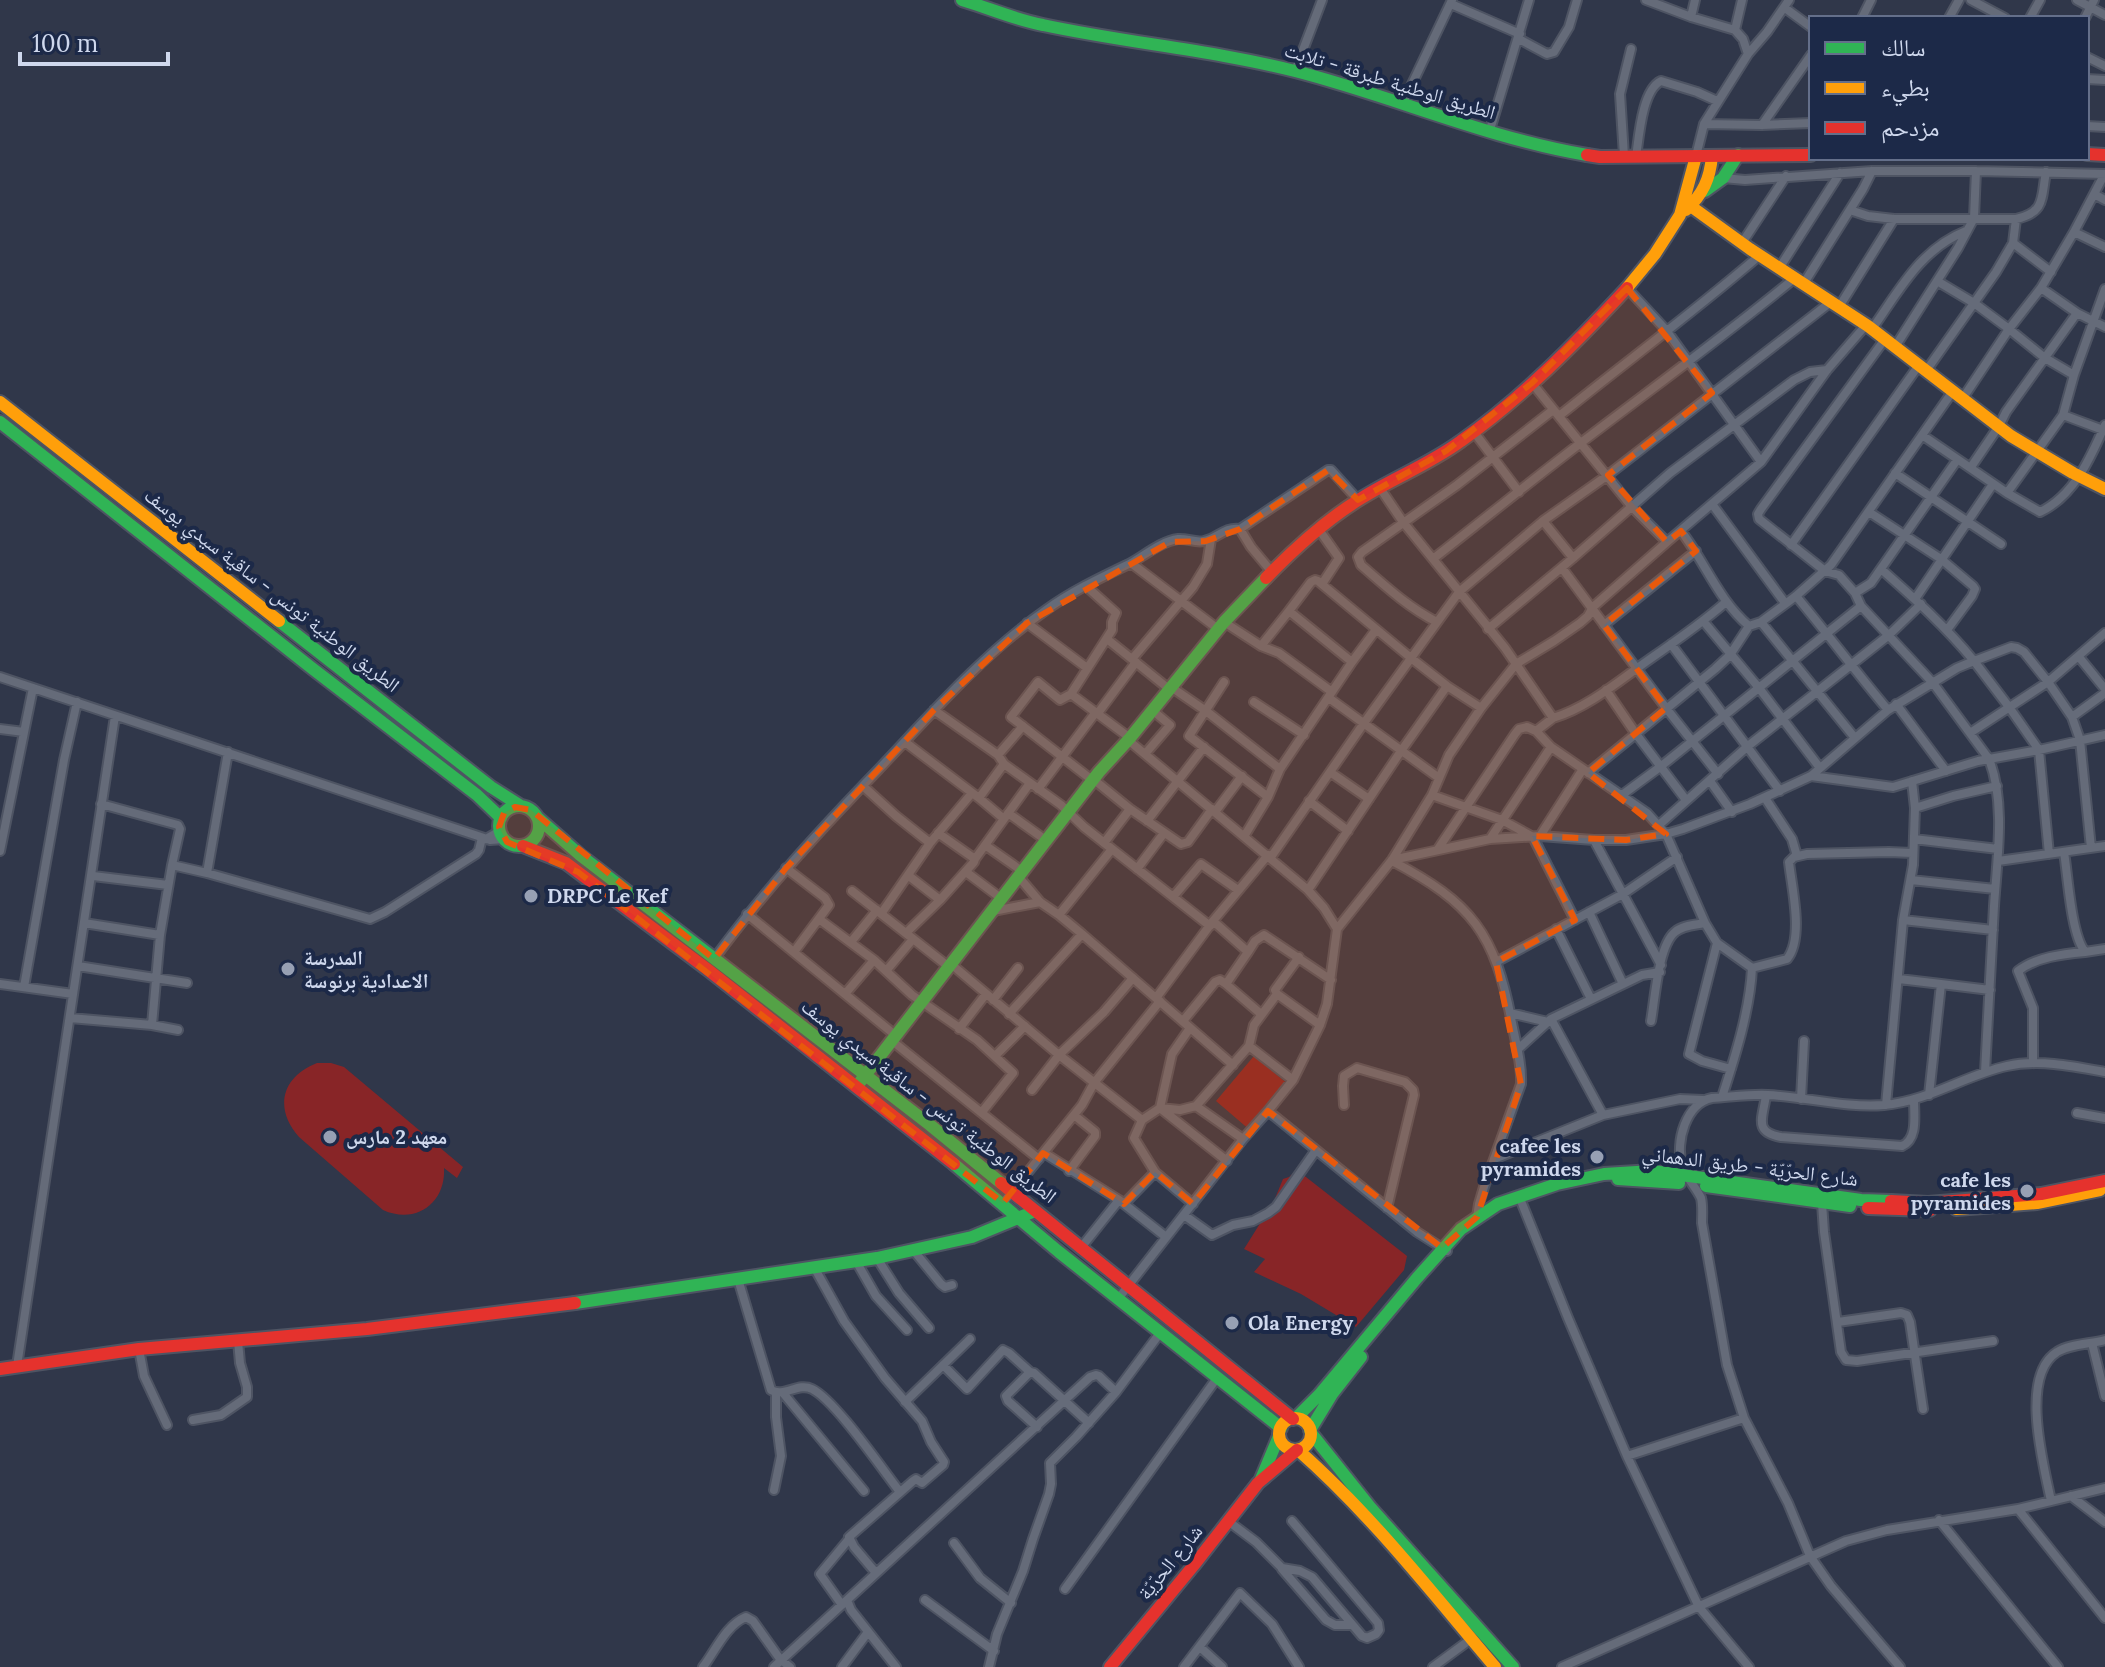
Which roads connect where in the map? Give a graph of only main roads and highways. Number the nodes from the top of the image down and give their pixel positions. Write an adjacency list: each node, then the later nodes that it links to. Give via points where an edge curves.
1 (962, 0): 4 (main road, الطريق الوطنية طبرقة - تلابت, via 1041,25 1295,71 1557,150 1600,157)
2 (1738, 155): 3 (main road, الطريق الوطنية طبرقة - تلابت); 5 (main road, الطريق الوطنية طبرقة - تلابت); 6 (main road, via 1723,178)
3 (1809, 155)
4 (1696, 156): 5 (main road, الطريق الوطنية طبرقة - تلابت); 7 (main road)
5 (1712, 156): 6 (main road)
6 (1705, 191): 7 (main road)
7 (1685, 208): 10 (main road, via 1869,327 2035,452); 15 (main road, via 1627,288 1532,383 1446,451 1358,500 1271,571 1093,780)
8 (0, 402): 11 (main road, الطريق الوطنية تونس - ساقية سيدي يوسف)
9 (0, 422): 13 (main road, الطريق الوطنية تونس - ساقية سيدي يوسف, via 477,795)
10 (2105, 489)
11 (521, 806): 12 (main road); 13 (main road, via 509,809)
12 (538, 818): 14 (main road, via 537,835); 15 (main road, الطريق الوطنية تونس - ساقية سيدي يوسف)
13 (502, 829): 14 (main road, via 515,846)
14 (523, 846): 16 (main road, الطريق الوطنية تونس - ساقية سيدي يوسف, via 578,872)
15 (865, 1075): 16 (main road); 21 (main road, الطريق الوطنية تونس - ساقية سيدي يوسف)
16 (855, 1088): 22 (main road, الطريق الوطنية تونس - ساقية سيدي يوسف)
17 (1689, 1180): 18 (main road, شارع الحرّيّة - طريق الدهماني, via 1928,1203 2041,1194); 19 (main road, شارع الحرّيّة - طريق الدهماني, via 1895,1210 2037,1203); 20 (main road, شارع الحرّيّة - طريق الدهماني, via 1617,1179)
18 (2105, 1181)
19 (2105, 1189)
20 (1520, 1198): 23 (main road, شارع الحرّيّة - طريق الدهماني); 23 (main road, شارع الحرّيّة - طريق الدهماني, via 1477,1217)
21 (1035, 1211): 22 (main road); 25 (main road, الطريق الوطنية تونس - ساقية سيدي يوسف)
22 (1019, 1218): 24 (main road, via 972,1237 914,1251 738,1279 527,1310 139,1349); 27 (main road, الطريق الوطنية تونس - ساقية سيدي يوسف)
23 (1445, 1250): 25 (main road, شارع الحرّيّة - طريق الدهماني); 26 (main road, شارع الحرّيّة - طريق الدهماني, via 1332,1394)
24 (0, 1369)
25 (1294, 1419): 26 (main road); 27 (main road)
26 (1311, 1431): 28 (main road, via 1309,1442); 32 (main road, via 1370,1507)
27 (1280, 1432): 28 (main road, via 1283,1445); 29 (main road, شارع الحرّيّة)
28 (1298, 1450): 29 (main road, شارع الحرّيّة); 31 (main road, via 1362,1514)
29 (1260, 1482): 30 (main road, شارع الحرّيّة)
30 (1110, 1667)
31 (1495, 1667)
32 (1513, 1667)

